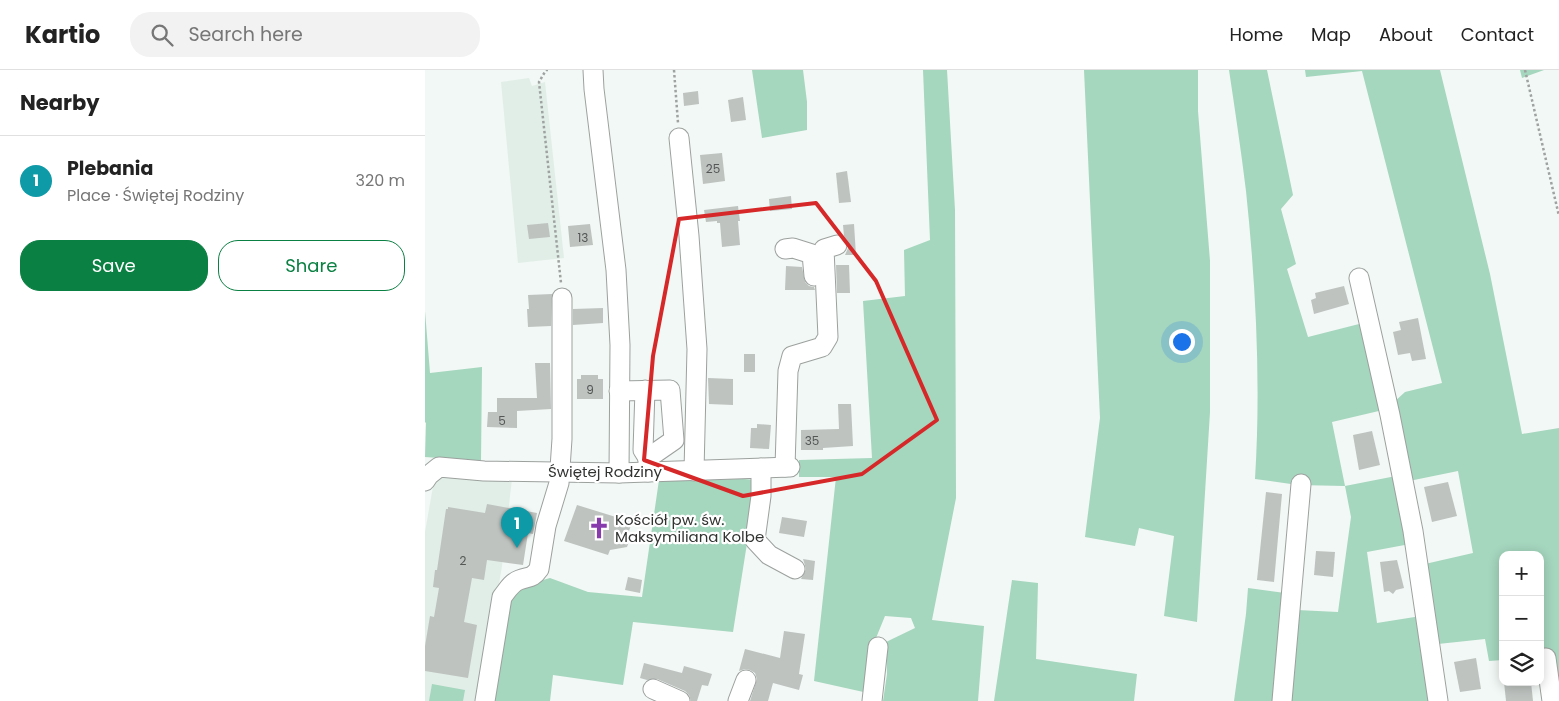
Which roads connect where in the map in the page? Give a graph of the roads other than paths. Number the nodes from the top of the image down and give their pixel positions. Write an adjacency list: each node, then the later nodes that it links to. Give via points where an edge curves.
1 (593, 70): 9 (street, via 616,270)
2 (679, 138): 13 (street, via 697,350)
3 (837, 245): 7 (street, via 824,249 828,337 822,347)
4 (785, 249): 7 (street, via 812,254 819,330)
5 (1359, 278): 27 (street, via 1413,530)
6 (563, 298): 12 (street, via 563,439)
7 (815, 349): 11 (street, Świętej Rodziny, via 793,356 788,371 787,467)
8 (645, 390): 9 (street); 10 (street, via 643,450); 10 (street, via 670,390 674,440)
9 (619, 391): 14 (street)
10 (648, 465): 13 (street, Świętej Rodziny); 14 (street, Świętej Rodziny)
11 (761, 468): 13 (street, Świętej Rodziny); 17 (street, via 755,540 769,555)
12 (559, 471): 14 (street, Świętej Rodziny); 15 (street, Świętej Rodziny, via 439,467); 22 (street, via 539,569 536,574 513,584 502,597)
13 (694, 471)
14 (619, 473)
15 (425, 480)
16 (1301, 484): 26 (street)
17 (795, 569)
18 (877, 647): 25 (street)
19 (1546, 658): 28 (street)
20 (746, 680): 24 (street)
21 (653, 689): 23 (street)
22 (485, 701)
23 (680, 701)
24 (738, 701)
25 (872, 701)
26 (1281, 701)
27 (1438, 701)
28 (1552, 701)

